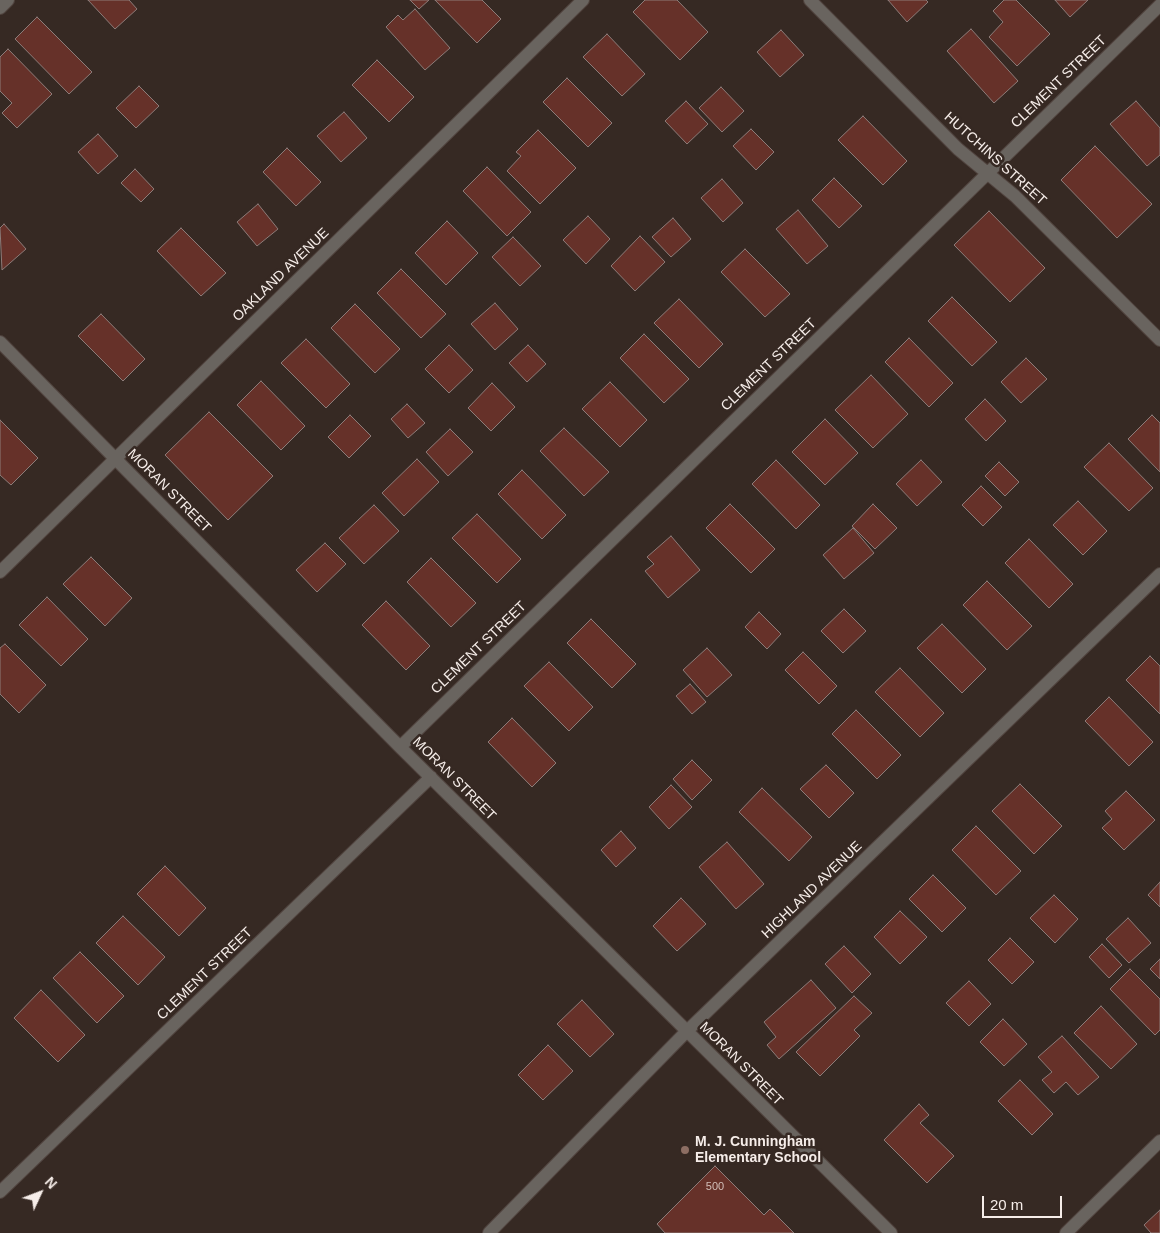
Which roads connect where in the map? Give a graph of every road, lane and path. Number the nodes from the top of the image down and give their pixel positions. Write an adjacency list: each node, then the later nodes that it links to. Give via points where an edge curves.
1 (8, 0): 5 (street)
2 (583, 0): 9 (street, OAKLAND AVENUE)
3 (810, 0): 6 (street, HUTCHINS STREET, via 958,149)
4 (1160, 5): 6 (street, CLEMENT STREET)
5 (0, 8)
6 (987, 174): 7 (street, HUTCHINS STREET, via 1015,196); 12 (street, CLEMENT STREET)
7 (1160, 340)
8 (0, 342): 9 (street, MORAN STREET)
9 (115, 458): 10 (street, OAKLAND AVENUE); 12 (street, MORAN STREET)
10 (0, 572)
11 (1160, 574): 14 (street, HIGHLAND AVENUE)
12 (400, 747): 13 (street, MORAN STREET)
13 (431, 777): 14 (street, MORAN STREET); 16 (street, CLEMENT STREET)
14 (687, 1032): 17 (street, HIGHLAND AVENUE); 18 (street, MORAN STREET)
15 (1160, 1141): 19 (street)
16 (0, 1192)
17 (489, 1233)
18 (891, 1233)
19 (1066, 1233)

